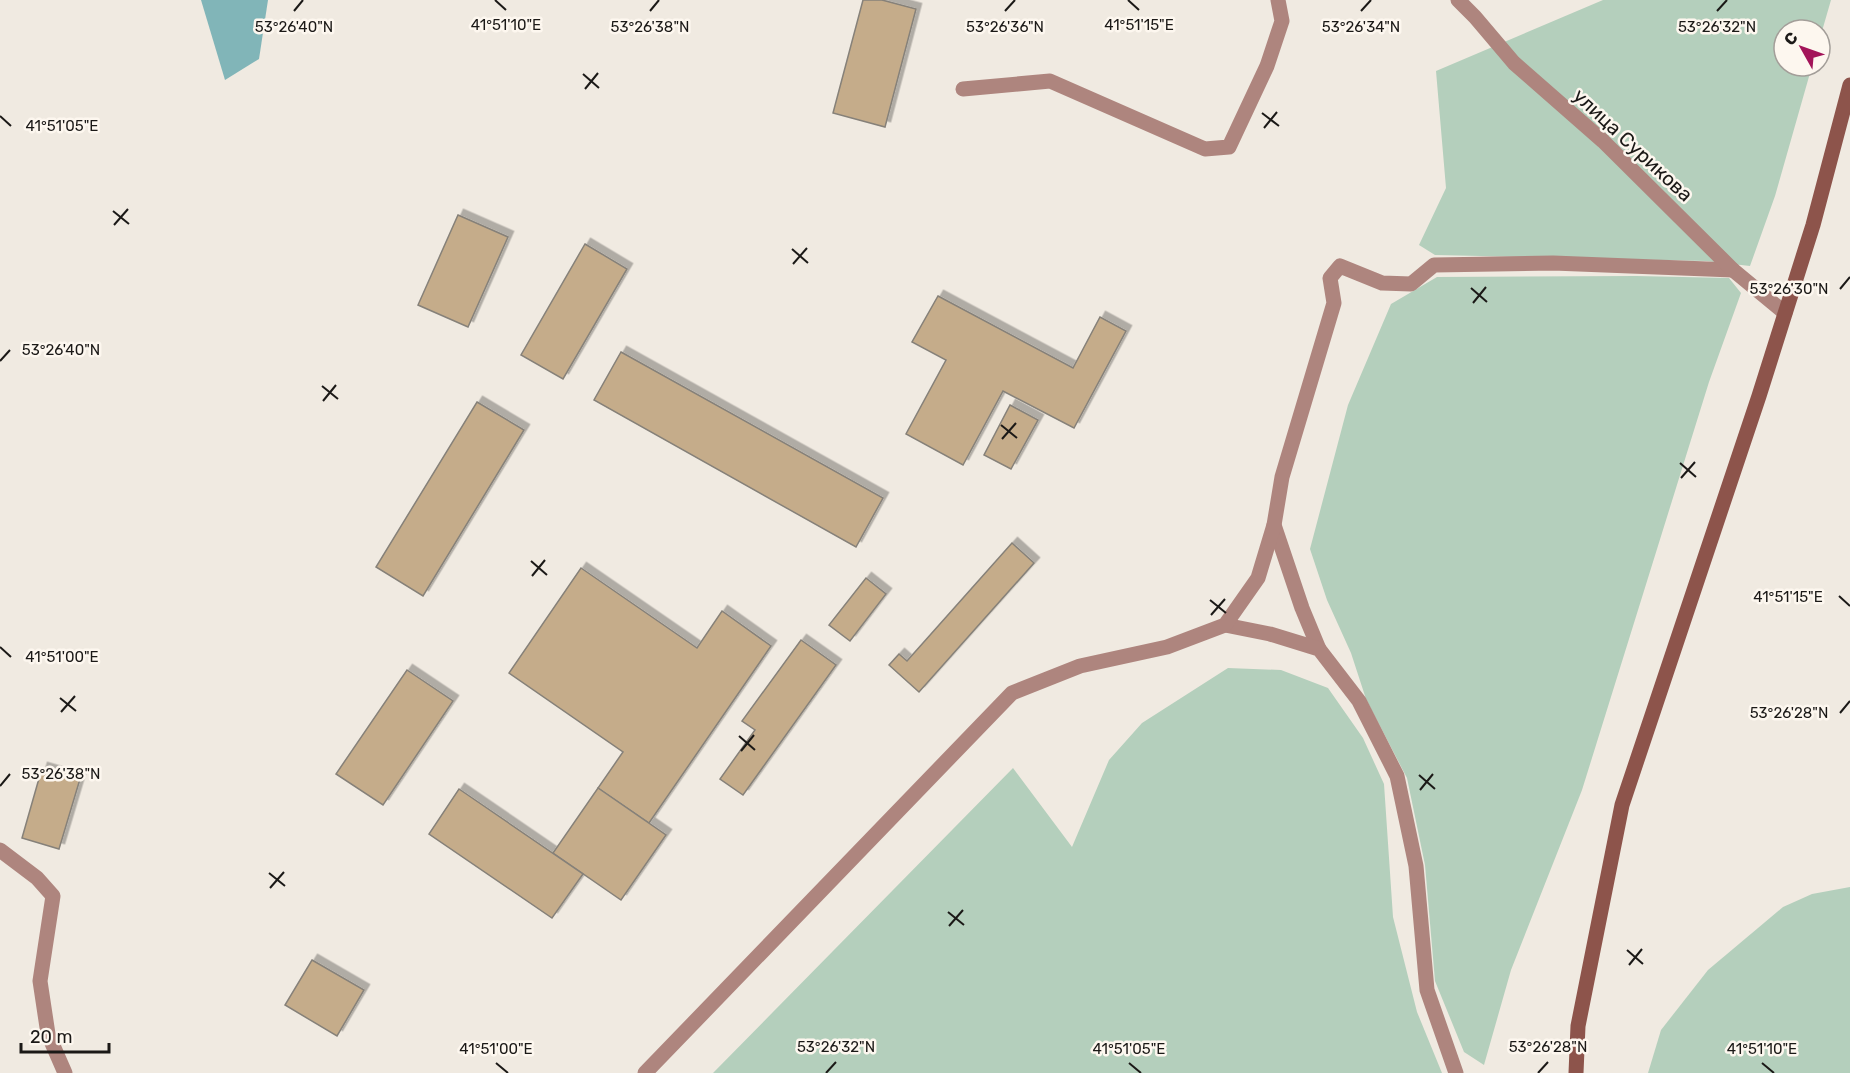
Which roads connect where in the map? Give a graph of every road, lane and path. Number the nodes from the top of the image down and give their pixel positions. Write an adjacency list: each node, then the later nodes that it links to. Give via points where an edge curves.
1 (1278, 0): 4 (street, via 1282,21 1267,66 1229,147 1205,149 1050,81)
2 (1458, 0): 5 (street, улица Сурикова, via 1514,63 1603,141)
3 (1850, 85): 6 (street)
4 (963, 89)
5 (1732, 270): 6 (street, улица Сурикова); 7 (street, via 1553,263 1434,265 1411,284 1382,283 1340,266 1330,278 1334,303 1282,477)
6 (1785, 313): 14 (street, via 1622,805 1578,1026)
7 (1274, 525): 8 (street, via 1258,578); 9 (street)
8 (1225, 625): 9 (street); 12 (street, via 1167,647 1080,666 1012,693)
9 (1319, 649): 13 (street, via 1359,701 1397,776 1416,866 1427,990)
10 (0, 850): 11 (street, via 37,878 53,896 40,981 48,1034)
11 (64, 1073)
12 (645, 1073)
13 (1456, 1073)
14 (1576, 1073)

